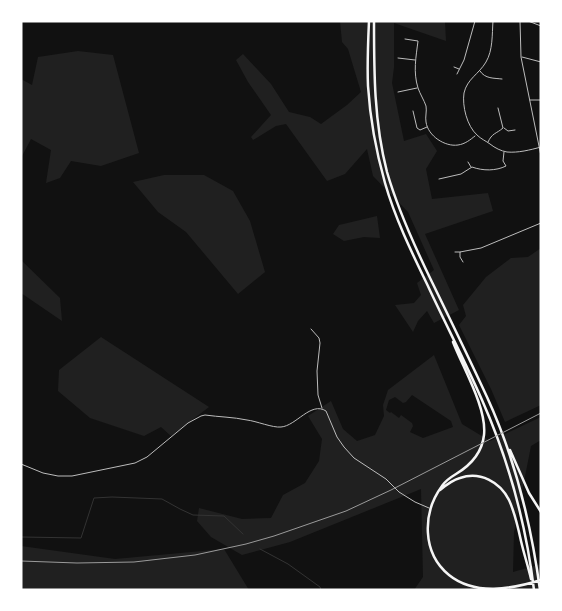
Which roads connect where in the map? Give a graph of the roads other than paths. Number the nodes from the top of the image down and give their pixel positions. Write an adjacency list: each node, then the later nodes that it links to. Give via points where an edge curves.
1 (369, 21): 46 (highway, via 370,104 382,172 404,236)
2 (374, 21): 48 (highway, via 375,104 390,182 401,214)
3 (475, 21): 16 (street)
4 (493, 21): 17 (street, via 490,53)
5 (520, 21): 11 (street)
6 (528, 21): 7 (street)
7 (541, 26)
8 (405, 39): 9 (street)
9 (418, 41): 10 (street); 13 (street)
10 (422, 41)
11 (521, 57): 14 (street); 22 (street)
12 (398, 58): 13 (street)
13 (416, 60): 20 (street)
14 (541, 62)
15 (454, 67): 16 (street)
16 (459, 70): 18 (street)
17 (480, 71): 19 (street, via 487,78); 29 (street, via 469,81 463,100 467,119)
18 (457, 74)
19 (502, 79)
20 (418, 88): 21 (street); 26 (street, via 426,105)
21 (398, 92)
22 (530, 100): 23 (street); 33 (street)
23 (541, 100)
24 (498, 108): 27 (street)
25 (413, 111): 26 (street, via 417,128)
26 (428, 127): 29 (street, via 436,138 458,146)
27 (503, 128): 28 (street); 31 (street)
28 (515, 130)
29 (476, 135): 30 (street)
30 (485, 141): 31 (street); 32 (street)
31 (488, 142): 34 (street)
32 (482, 145)
33 (540, 147): 34 (street); 35 (street)
34 (504, 152): 37 (street)
35 (541, 156)
36 (468, 162): 38 (street)
37 (506, 166): 38 (street, via 502,169); 39 (street)
38 (472, 168): 40 (street)
39 (510, 170)
40 (439, 179)
41 (541, 223): 43 (street, via 481,248)
42 (455, 252): 43 (street)
43 (460, 252): 44 (street)
44 (463, 262)
45 (311, 329): 47 (street, via 320,343 317,371)
46 (448, 329): 50 (highway, via 480,408 484,438 477,456 445,482); 53 (highway, via 500,442 519,504)
47 (322, 408): 49 (street, via 280,428 245,419 201,416 143,460 80,475 50,475); 51 (street, via 337,437 354,458 390,482 398,492)
48 (505, 441): 52 (highway); 56 (highway, via 524,504)
49 (21, 464)
50 (439, 491): 51 (highway); 53 (highway, via 453,481 469,476 486,478 497,485 512,508)
51 (430, 508): 54 (highway, via 429,544 442,568 455,579 475,587 497,589)
52 (541, 512)
53 (530, 568): 55 (highway)
54 (541, 580)
55 (534, 589)
56 (540, 590)

